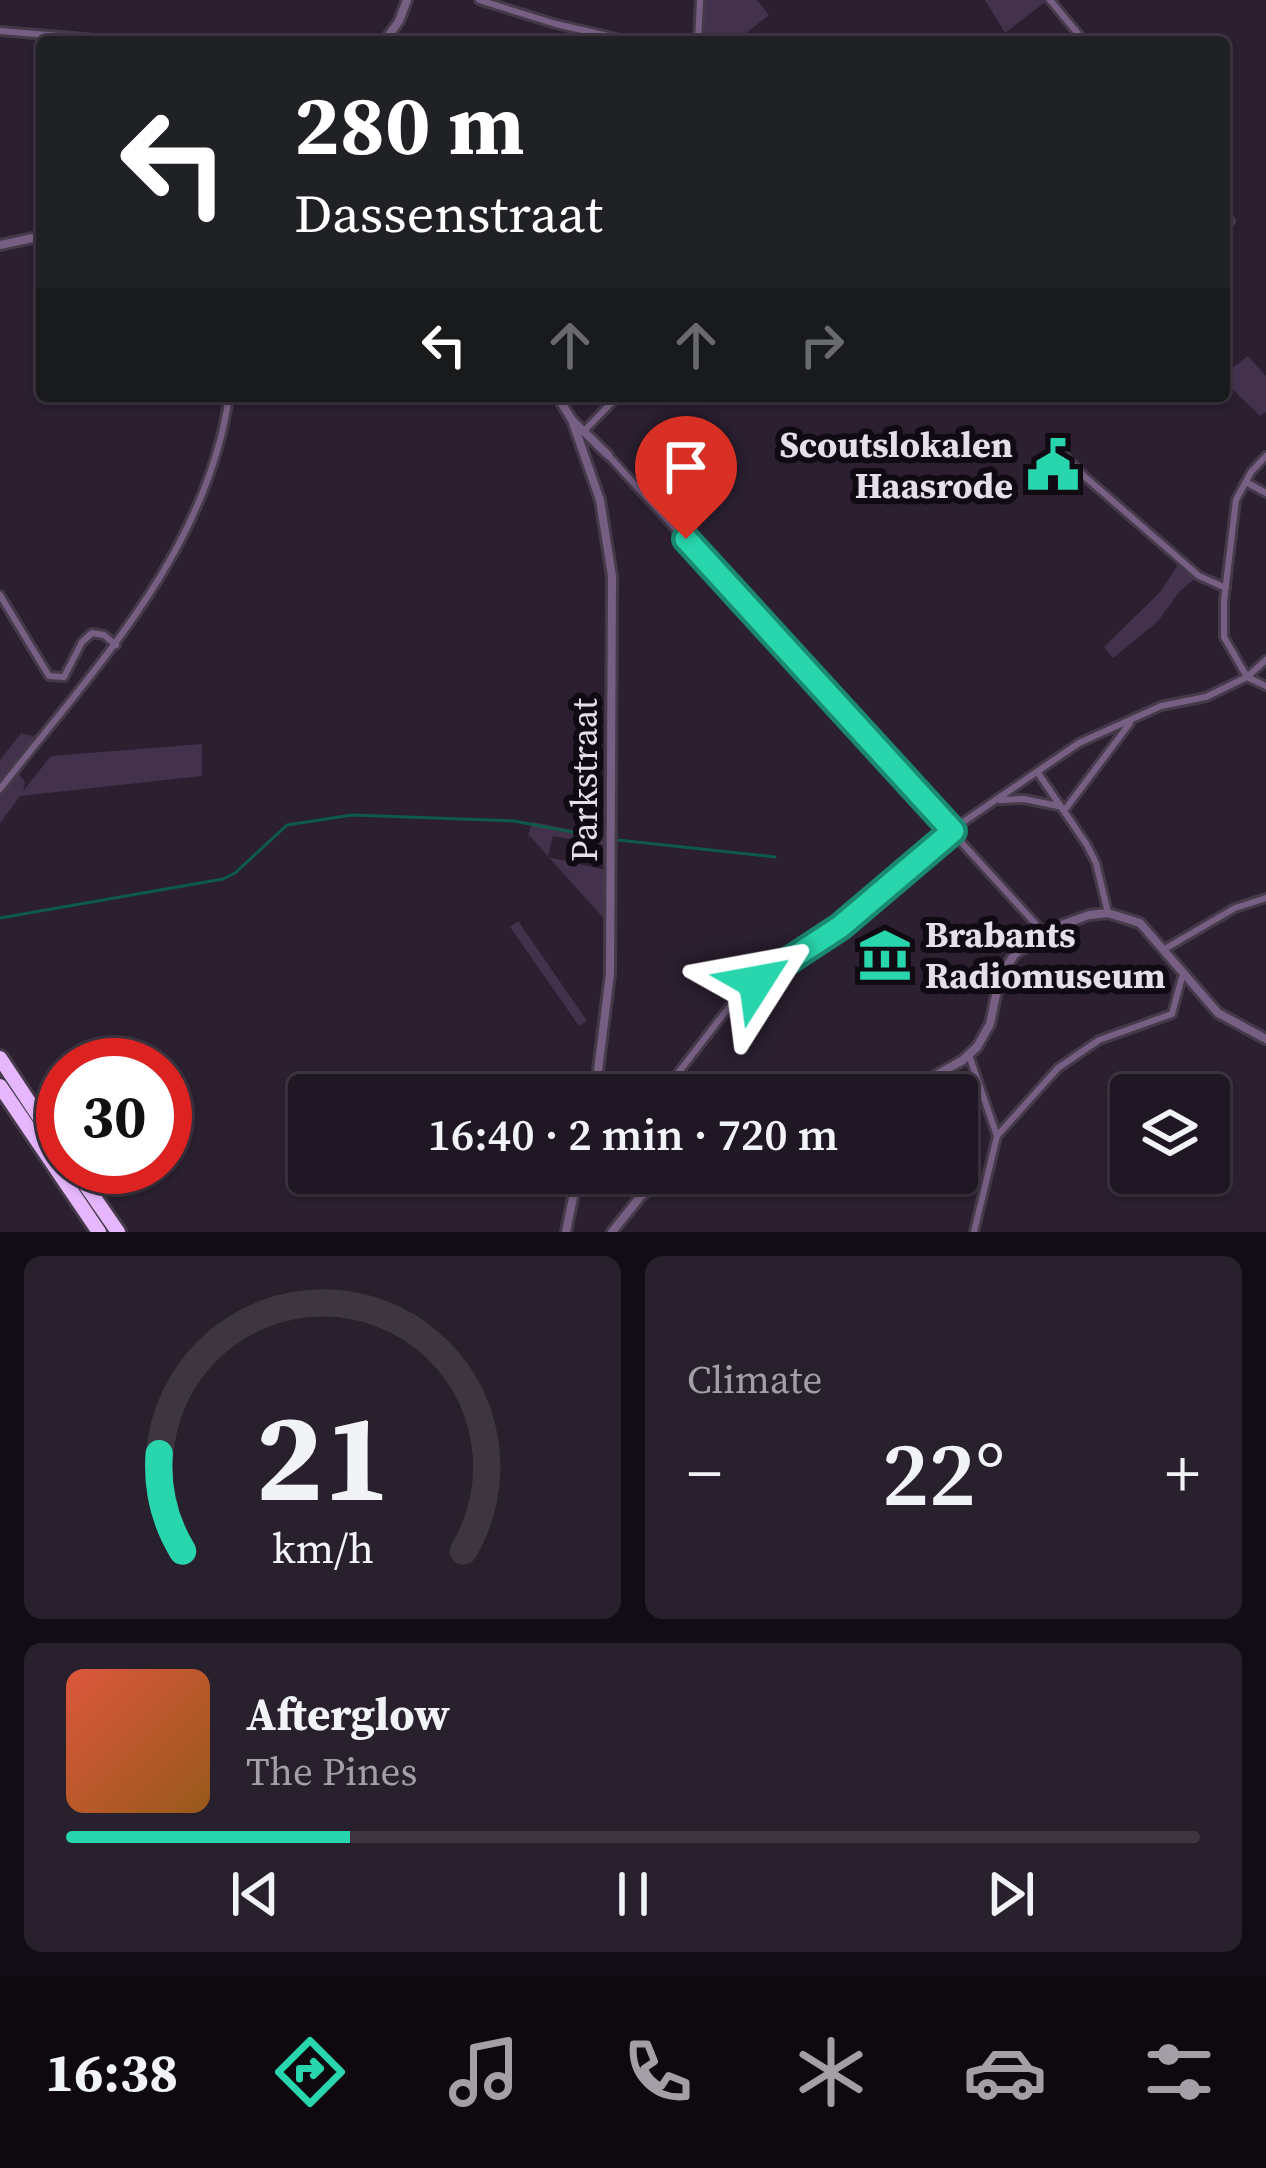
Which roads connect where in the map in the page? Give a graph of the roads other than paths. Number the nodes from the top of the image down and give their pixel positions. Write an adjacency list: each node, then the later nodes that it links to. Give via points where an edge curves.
1 (407, 0): 7 (street)
2 (479, 0): 8 (street)
3 (700, 0): 9 (street)
4 (1050, 0): 10 (street)
5 (0, 31): 6 (street)
6 (60, 36)
7 (388, 36)
8 (608, 36)
9 (698, 36)
10 (1080, 36)
11 (36, 237): 12 (street)
12 (0, 245)
13 (228, 402): 25 (street, via 208,481)
14 (561, 402): 16 (street)
15 (611, 402): 16 (street)
16 (581, 430): 18 (street); 18 (street)
17 (1054, 445): 23 (street, via 1199,575)
18 (593, 452): 19 (street); 43 (street, Parkstraat, via 613,600 610,974)
19 (608, 455): 34 (street)
20 (1266, 457): 21 (street)
21 (1246, 482): 22 (street); 23 (street, via 1232,515)
22 (1266, 493)
23 (1226, 588): 27 (street, via 1224,638)
24 (0, 595): 25 (street, via 49,676 64,677 92,633)
25 (116, 645): 31 (street)
26 (1266, 660): 27 (street)
27 (1247, 677): 28 (street); 29 (street)
28 (1266, 686)
29 (1133, 718): 30 (street); 33 (street)
30 (1037, 773): 32 (street); 33 (street)
31 (0, 789)
32 (997, 800): 33 (street); 34 (street)
33 (1062, 809): 36 (street, via 1096,863)
34 (953, 831): 37 (street); 44 (street, via 840,927 733,1002)
35 (1266, 898): 38 (street)
36 (1108, 913): 37 (street); 38 (street, via 1140,923)
37 (1044, 933): 41 (street, via 1006,964 988,1028)
38 (1163, 950): 39 (street)
39 (1182, 976): 40 (street, via 1225,1019); 48 (street, via 1172,1014 1090,1045)
40 (1266, 1039)
41 (969, 1055): 45 (street); 48 (street)
42 (0, 1058): 47 (highway)
43 (598, 1074)
44 (677, 1074)
45 (937, 1074)
46 (0, 1086): 52 (highway)
47 (36, 1112)
48 (997, 1136): 56 (street)
49 (92, 1194): 53 (highway)
50 (574, 1194): 54 (street)
51 (642, 1194): 55 (street)
52 (99, 1232)
53 (118, 1232)
54 (566, 1232)
55 (613, 1232)
56 (974, 1232)

